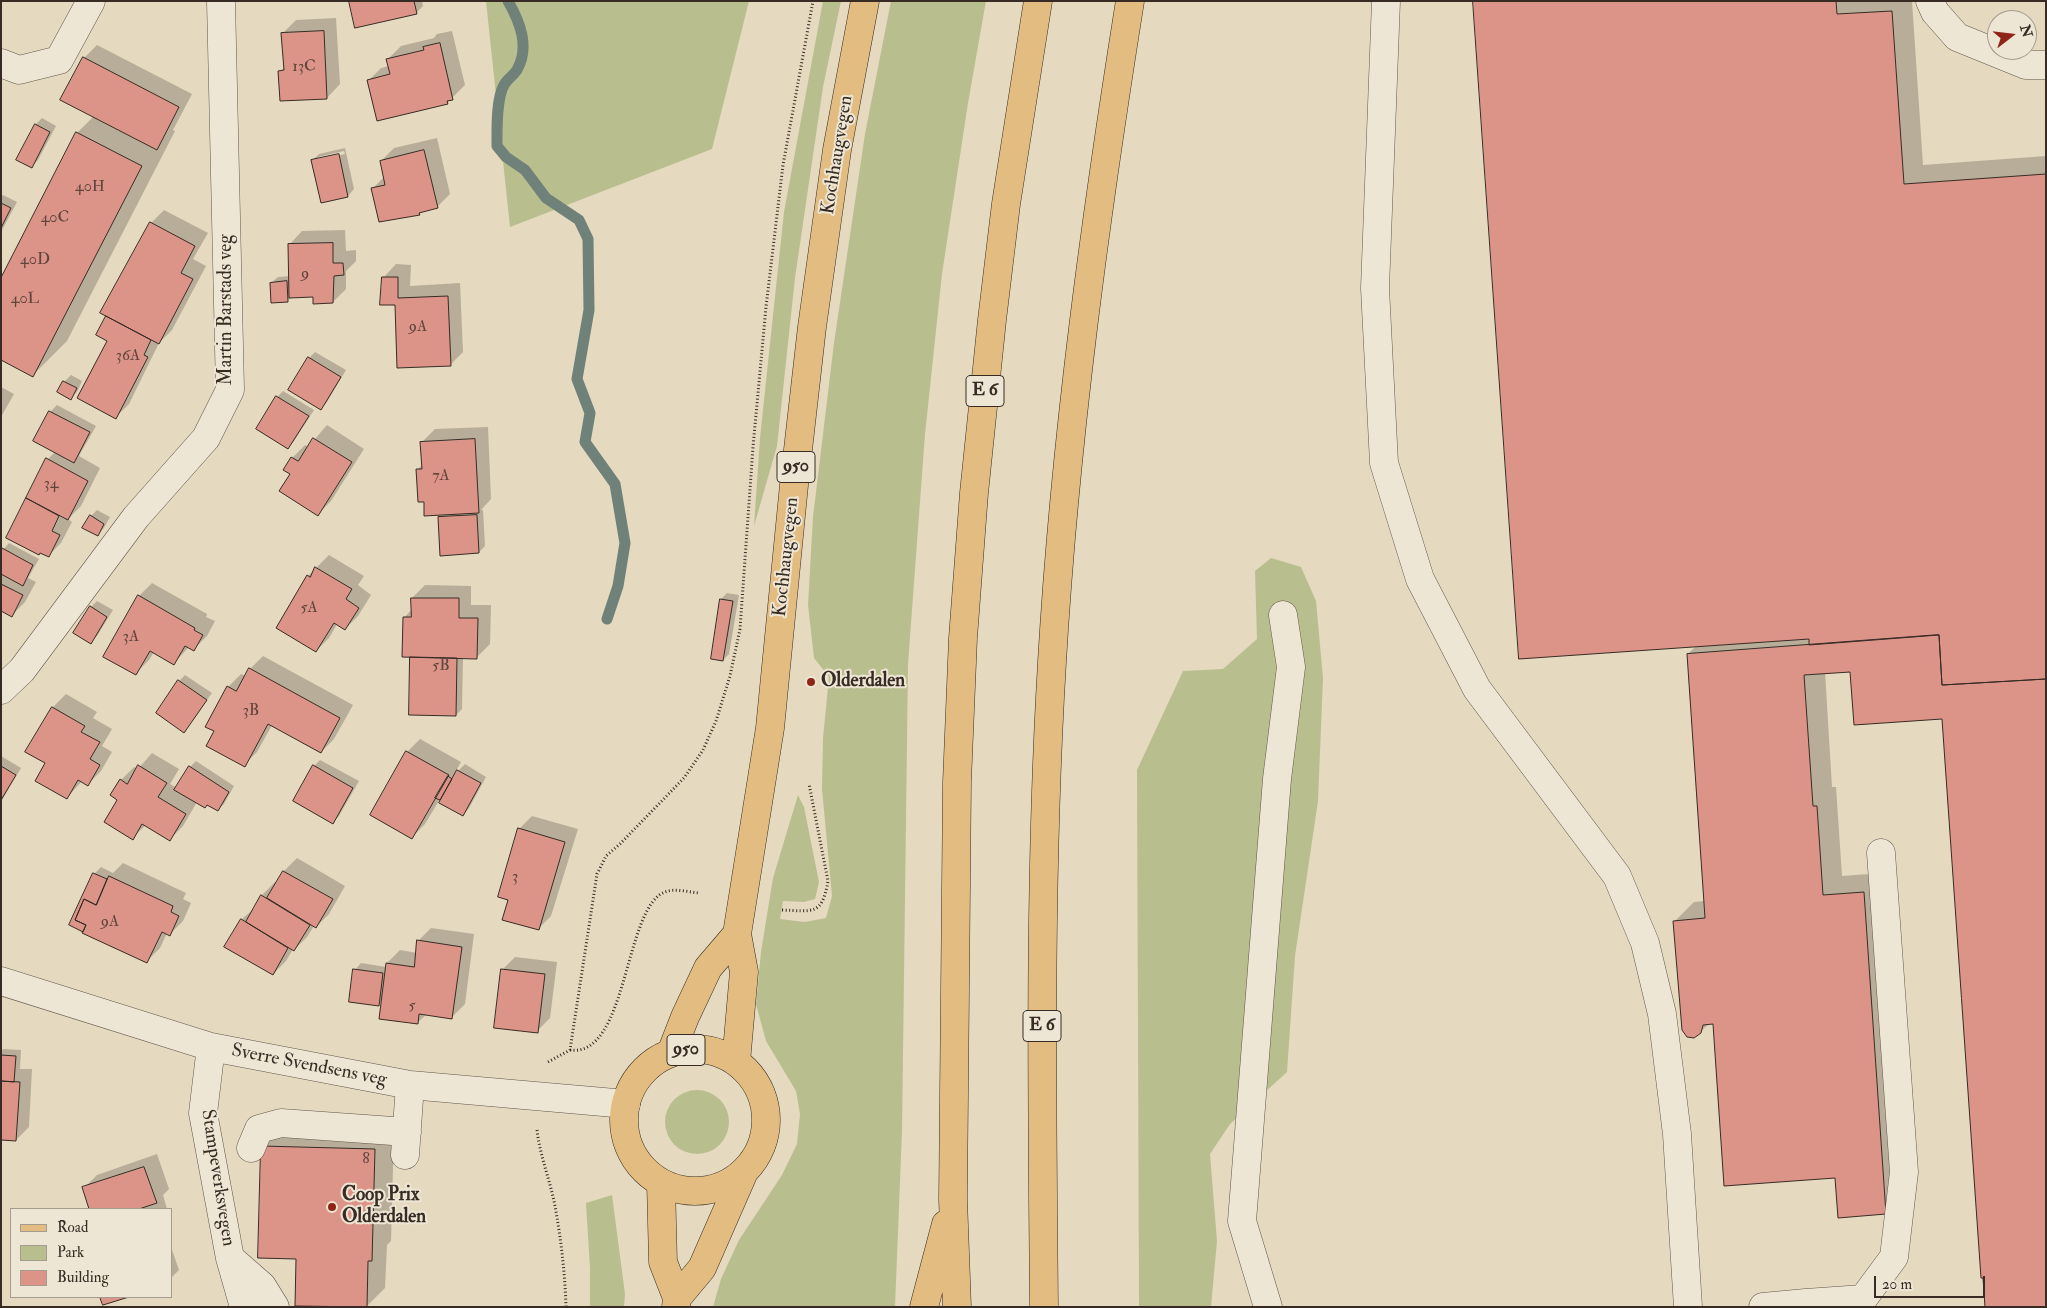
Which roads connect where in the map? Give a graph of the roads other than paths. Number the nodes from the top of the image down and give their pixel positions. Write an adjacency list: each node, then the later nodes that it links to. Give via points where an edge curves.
1 (90, 1): 8 (street, via 59,60 19,70)
2 (221, 1): 11 (street, Martin Barstads veg, via 230,390 206,438 136,517 22,670)
3 (865, 1): 13 (main road, Kochhaugvegen / 950, via 837,150 816,297 770,728)
4 (1038, 1): 23 (main road, E 6, via 1005,214 974,493 964,618 956,782)
5 (1130, 1): 31 (main road, E 6, via 1082,328 1052,661 1041,995)
6 (1386, 1): 33 (street, via 1375,288 1384,463 1420,579 1477,689 1618,876 1644,943 1662,1014 1677,1134)
7 (1930, 1): 9 (street, via 1935,12 1957,37 2026,65)
8 (1, 62)
9 (2046, 65)
10 (1283, 614): 32 (street, via 1291,667 1274,808 1242,1221)
11 (1, 690)
12 (1881, 853): 26 (street, via 1904,1172 1894,1257 1863,1299)
13 (737, 934): 16 (main road, 950, via 708,968); 17 (main road, Kochhaugvegen / 950, via 744,972)
14 (1, 981): 15 (street, Sverre Svendsens veg)
15 (211, 1047): 18 (street, Sverre Svendsens veg); 24 (street, Stampeverksvegen, via 203,1113)
16 (671, 1053): 17 (main road, 950, via 705,1050); 19 (main road, 950, via 642,1073)
17 (736, 1062): 21 (main road, 950, via 762,1095 766,1115 765,1136 757,1156)
18 (410, 1085): 19 (street, Sverre Svendsens veg); 20 (street, via 406,1143 281,1122 259,1129)
19 (626, 1104): 22 (main road, 950, via 624,1123 627,1141 646,1172)
20 (251, 1148)
21 (744, 1172): 22 (main road, 950, via 726,1184 704,1191 682,1190); 25 (main road, 950, via 702,1268)
22 (661, 1183): 25 (main road, 950, via 663,1262)
23 (953, 1199): 29 (main road, E 6); 30 (main road, E 6)
24 (242, 1263): 27 (street, Stampeverksvegen); 28 (street)
25 (677, 1302)
26 (1806, 1305): 34 (street)
27 (244, 1307)
28 (275, 1307)
29 (924, 1307)
30 (958, 1307)
31 (1044, 1307)
32 (1268, 1307)
33 (1688, 1307)
34 (1763, 1307)

